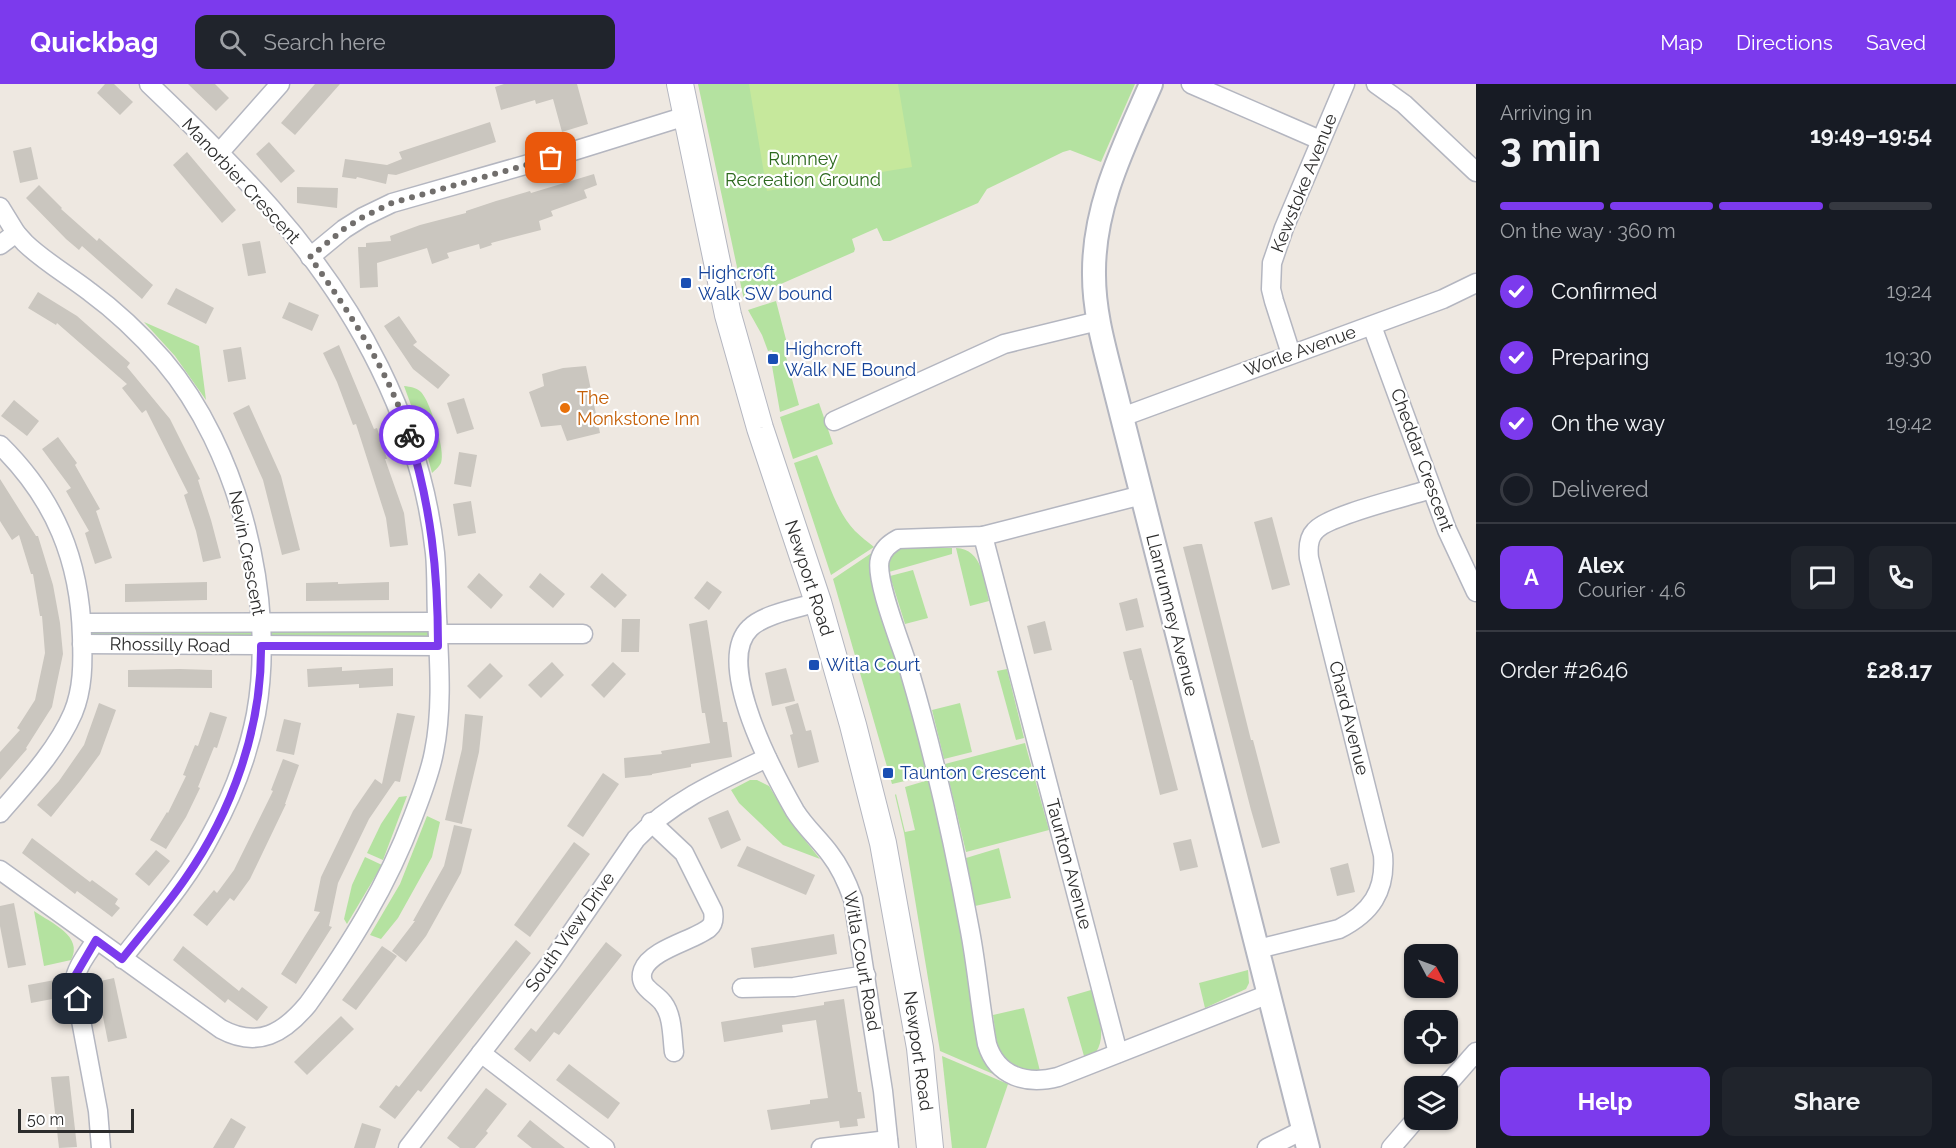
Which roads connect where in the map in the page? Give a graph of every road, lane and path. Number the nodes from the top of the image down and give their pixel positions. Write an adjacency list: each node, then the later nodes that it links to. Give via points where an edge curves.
1 (149, 84): 10 (street, Manorbier Crescent)
2 (280, 84): 10 (street)
3 (680, 84): 8 (main road, Newport Road)
4 (1151, 84): 17 (street, Llanrumney Avenue, via 1114,170 1099,220 1094,276)
5 (1191, 84): 9 (street)
6 (1345, 84): 9 (street, Kewstoke Avenue)
7 (1376, 84): 11 (street, via 1404,104)
8 (686, 116): 15 (street, via 392,203 353,223); 27 (main road, Newport Road, via 728,315 760,428)
9 (1320, 140): 19 (street, Kewstoke Avenue, via 1272,263 1271,289)
10 (219, 153): 15 (street, Manorbier Crescent, via 273,210)
11 (1476, 172)
12 (0, 207): 13 (street, Nevin Crescent)
13 (16, 233): 14 (street); 28 (street, Nevin Crescent, via 35,253 91,292 133,330 193,401 235,487 255,574)
14 (0, 245)
15 (310, 257): 30 (street, Manorbier Crescent, via 367,343 405,425 429,512)
16 (1476, 283): 18 (street, Worle Avenue)
17 (1098, 321): 20 (street, Llanrumney Avenue); 21 (street, via 1004,344)
18 (1372, 326): 19 (street, Worle Avenue); 23 (street, Cheddar Crescent)
19 (1291, 354): 20 (street, Worle Avenue)
20 (1122, 417): 24 (street, Llanrumney Avenue)
21 (834, 422)
22 (0, 445): 29 (street, via 33,483 60,527 73,568)
23 (1431, 489): 26 (street, Cheddar Crescent); 39 (street, Chard Avenue, via 1330,520 1314,531 1310,540 1309,558 1383,855 1383,882 1377,896 1351,923)
24 (1142, 495): 25 (street); 39 (street, Llanrumney Avenue)
25 (983, 536): 47 (street, Taunton Avenue); 47 (street, via 898,539 883,551 879,570 934,755 970,933 987,1044 990,1054 1005,1071 1034,1081 1058,1077)
26 (1476, 592)
27 (818, 602): 34 (street, Witla Court Road, via 763,619 746,632 740,645 739,675); 56 (main road, Newport Road, via 883,843 920,1048)
28 (261, 623): 29 (street, Rhossilly Road); 30 (street, Rhossilly Road); 33 (street, Nevin Crescent)
29 (82, 624): 32 (street)
30 (438, 634): 31 (street); 33 (street, Rhossilly Road); 40 (street, Manorbier Crescent, via 436,736 418,806 380,893 297,1018 263,1037 233,1036)
31 (583, 634)
32 (82, 644): 33 (street, Rhossilly Road); 35 (street, via 81,686 72,714 51,749)
33 (261, 646): 40 (street, Nevin Crescent, via 255,715 224,809 186,877)
34 (767, 758): 36 (street, South View Drive); 41 (street, Witla Court Road, via 797,813 848,883)
35 (0, 813)
36 (651, 822): 45 (street, South View Drive, via 552,962); 46 (street, via 684,853 714,918 710,927 677,943 644,968 645,987 663,1004 669,1016)
37 (0, 870): 38 (street, Manorbier Crescent)
38 (96, 940): 40 (street, Manorbier Crescent); 52 (street, via 74,983 98,1111)
39 (1258, 949): 43 (street, Llanrumney Avenue)
40 (122, 959)
41 (866, 975): 42 (street, via 794,987); 51 (street, Witla Court Road)
42 (742, 988)
43 (1269, 994): 47 (street); 50 (street, Llanrumney Avenue)
44 (1476, 1052): 48 (street)
45 (481, 1053): 53 (street, South View Drive); 54 (street)
46 (674, 1053)
47 (1118, 1053)
48 (1455, 1076)
49 (1407, 1130): 58 (street)
50 (1306, 1139): 57 (street)
51 (889, 1144): 55 (street)
52 (101, 1148)
53 (408, 1148)
54 (605, 1148)
55 (821, 1148)
56 (930, 1148)
57 (1267, 1148)
58 (1391, 1148)

